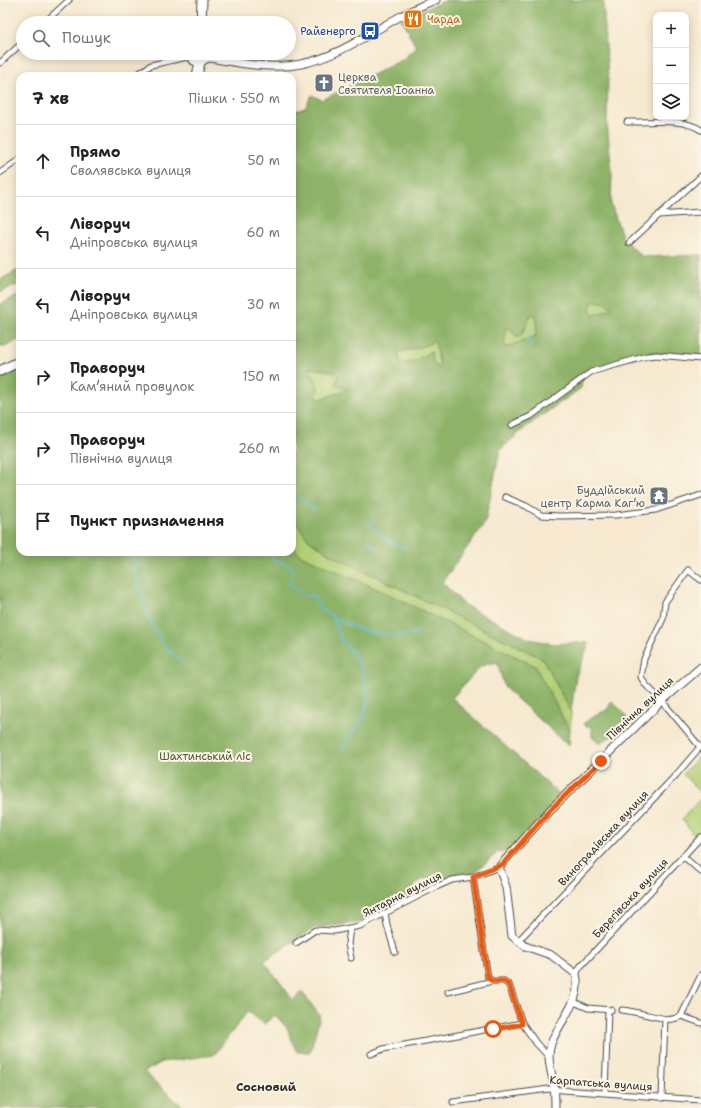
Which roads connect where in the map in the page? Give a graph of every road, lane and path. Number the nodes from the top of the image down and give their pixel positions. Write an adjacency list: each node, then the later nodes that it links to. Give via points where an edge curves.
1 (70, 0): 4 (street)
2 (202, 0): 5 (highway)
3 (434, 0): 9 (street, via 329,55 302,64 271,66)
4 (52, 16)
5 (201, 16)
6 (16, 48): 10 (street)
7 (180, 60): 11 (street, via 151,65)
8 (198, 60): 12 (highway)
9 (222, 60)
10 (0, 63)
11 (141, 72)
12 (197, 72)
13 (627, 122): 14 (street, via 648,123 662,120)
14 (701, 130)
15 (16, 162): 16 (street)
16 (0, 173)
17 (701, 176): 19 (street)
18 (701, 212): 19 (street)
19 (659, 215): 20 (street)
20 (629, 243)
21 (701, 359): 24 (street, via 647,356 591,372 530,416)
22 (16, 363): 23 (highway)
23 (0, 371)
24 (512, 425)
25 (701, 495): 26 (street, via 656,510 616,515 559,516 541,515)
26 (505, 497)
27 (701, 580): 29 (street, via 688,570 665,602 663,619 642,667 641,677 645,684)
28 (701, 667): 29 (street, Північна вулиця)
29 (662, 701): 30 (street); 33 (street, Північна вулиця, via 549,811)
30 (701, 747): 38 (street, Виноградівська вулиця)
31 (701, 837): 32 (street, Берегівська вулиця)
32 (684, 856): 34 (street); 42 (street, Берегівська вулиця)
33 (499, 867): 35 (street, Північна вулиця); 38 (street, via 506,888 511,932)
34 (701, 872)
35 (473, 877): 36 (street, Янтарна вулиця, via 452,880); 44 (street, via 488,978)
36 (386, 913): 37 (street, Янтарна вулиця); 40 (street)
37 (350, 928): 39 (street, Янтарна вулиця, via 334,931 315,930); 41 (street, via 348,944)
38 (518, 941): 42 (street, via 551,955)
39 (296, 943)
40 (395, 952)
41 (351, 958)
42 (576, 974): 46 (street, via 577,993)
43 (701, 975): 48 (street)
44 (492, 981): 45 (street); 51 (street, via 504,981 509,985)
45 (448, 992)
46 (574, 1002): 53 (street, via 551,1044); 55 (street, via 588,1008 610,1010)
47 (622, 1010): 49 (street)
48 (681, 1016): 49 (street); 50 (street)
49 (665, 1019): 56 (street)
50 (701, 1023)
51 (522, 1024): 52 (street, via 383,1049); 53 (street)
52 (371, 1054)
53 (548, 1056): 54 (street)
54 (554, 1089): 55 (street, Карпатська вулиця); 58 (street, Карпатська вулиця); 59 (street)
55 (605, 1092): 56 (street, Карпатська вулиця)
56 (662, 1098): 57 (street, Карпатська вулиця)
57 (701, 1100)
58 (453, 1102)
59 (555, 1108)

